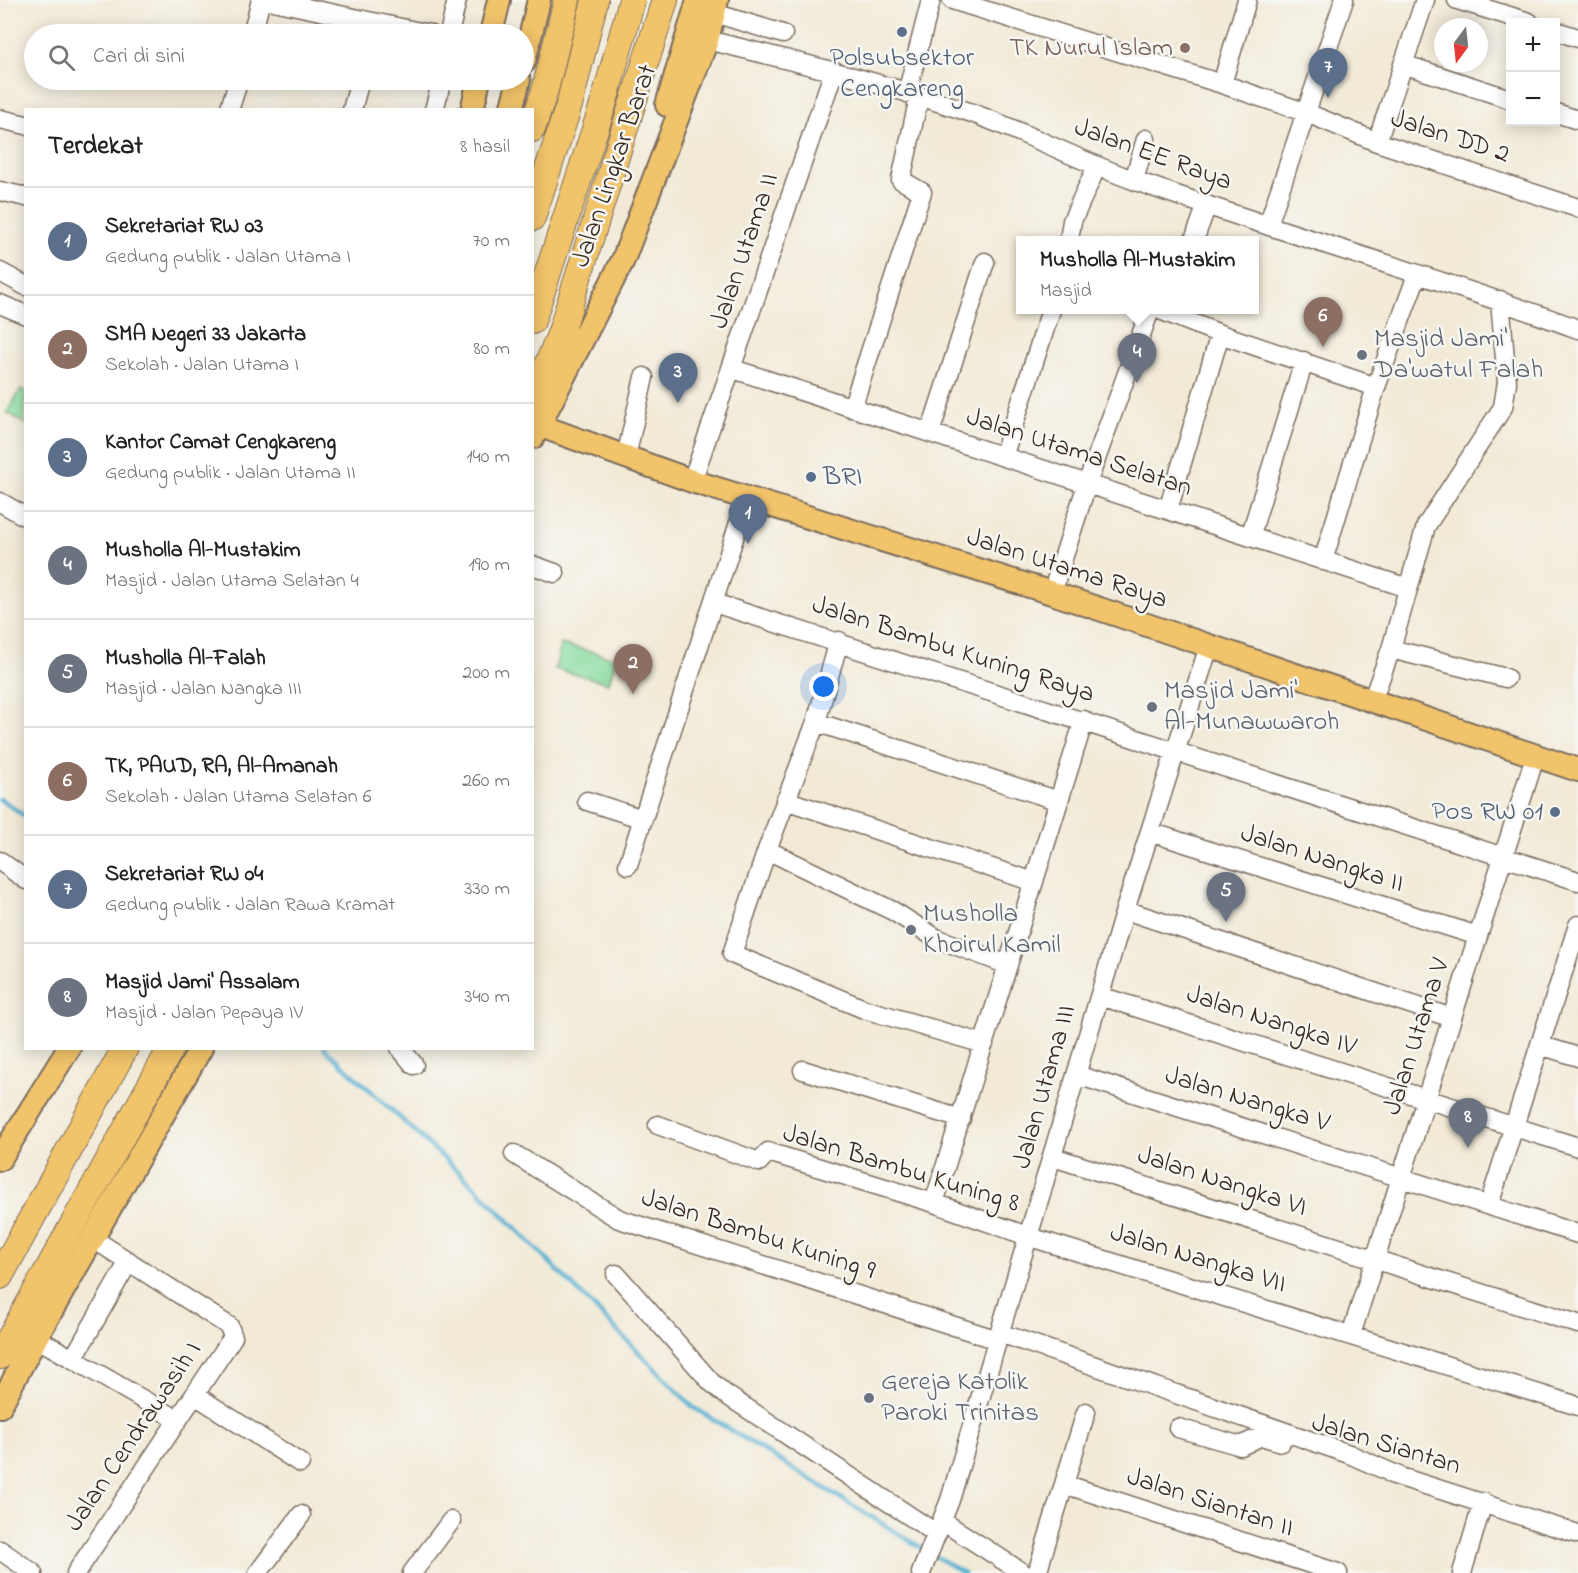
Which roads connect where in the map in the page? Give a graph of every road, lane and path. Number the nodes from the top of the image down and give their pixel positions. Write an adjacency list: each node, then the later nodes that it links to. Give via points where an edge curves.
1 (261, 0): 19 (street)
2 (268, 0): 17 (street)
3 (457, 0): 21 (street)
4 (500, 0): 22 (main road)
5 (539, 0): 23 (main road)
6 (567, 0): 47 (highway)
7 (595, 0): 57 (highway, via 570,102)
8 (632, 0): 71 (highway, via 604,102)
9 (664, 0): 80 (highway)
10 (931, 0): 36 (street)
11 (952, 0): 30 (street, Jalan DD 2)
12 (1344, 0): 43 (street)
13 (1425, 0): 28 (street)
14 (1456, 0): 18 (street)
15 (1242, 1): 30 (street)
16 (710, 4): 25 (street); 27 (main road); 74 (main road, Jalan Lingkar Barat, via 677,73)
17 (349, 8): 20 (street)
18 (1516, 18)
19 (255, 24)
20 (367, 24)
21 (451, 24)
22 (494, 24)
23 (533, 24)
24 (1560, 32): 26 (street)
25 (783, 34)
26 (1578, 38)
27 (707, 40): 29 (street, Jalan EE Raya); 74 (main road, via 623,260)
28 (1403, 64): 37 (street); 50 (street)
29 (834, 71): 36 (street, Jalan EE Raya); 76 (street, Jalan Utama II)
30 (1222, 84): 43 (street, Jalan DD 2)
31 (236, 90): 38 (street)
32 (357, 90): 39 (street)
33 (439, 90): 40 (street)
34 (477, 90): 41 (main road)
35 (516, 90): 42 (main road)
36 (913, 95): 51 (street, Jalan EE Raya, via 971,113); 79 (street, via 901,180 922,192)
37 (1506, 98)
38 (230, 108)
39 (353, 108)
40 (435, 108)
41 (472, 108)
42 (512, 108)
43 (1307, 113): 50 (street, Jalan DD 2); 58 (street)
44 (1560, 114): 46 (street)
45 (0, 118): 48 (street)
46 (1578, 120)
47 (534, 123)
48 (24, 124)
49 (1146, 139): 52 (street)
50 (1377, 142): 56 (street, Jalan DD 2)
51 (1097, 166): 52 (street, Jalan EE Raya); 59 (street, via 1072,221)
52 (1134, 180): 55 (street, Jalan EE Raya)
53 (0, 191): 54 (street)
54 (24, 197)
55 (1207, 205): 58 (street, Jalan EE Raya); 60 (street)
56 (1578, 208)
57 (534, 212)
58 (1268, 225): 63 (street, Jalan EE Raya)
59 (1070, 236)
60 (1195, 236)
61 (985, 262): 81 (street)
62 (0, 272): 64 (street)
63 (1417, 275): 65 (street, Jalan EE Raya); 78 (street)
64 (24, 284)
65 (1500, 300): 72 (street, Jalan EE Raya); 95 (street, via 1507,382 1503,407 1426,526)
66 (0, 304): 67 (street)
67 (24, 314)
68 (1049, 314): 83 (street)
69 (1148, 314): 85 (street)
70 (1172, 314): 73 (street)
71 (534, 315)
72 (1578, 329)
73 (1220, 334): 75 (street); 88 (street)
74 (579, 348): 80 (main road)
75 (1304, 362): 78 (street); 90 (street)
76 (733, 369): 79 (street, Jalan Utama Selatan); 84 (street, Jalan Utama II)
77 (644, 377): 82 (street)
78 (1376, 387): 91 (street)
79 (852, 408): 81 (street, Jalan Utama Selatan)
80 (534, 422): 82 (main road, Jalan Utama Raya)
81 (930, 433): 83 (street, Jalan Utama Selatan)
82 (626, 457): 84 (main road, Jalan Utama Raya)
83 (1003, 457): 85 (street, Jalan Utama Selatan)
84 (692, 481): 86 (main road, Jalan Utama Raya)
85 (1087, 484): 88 (street, Jalan Utama Selatan); 94 (street)
86 (747, 498): 94 (main road, Jalan Utama Raya); 96 (street)
87 (0, 502): 89 (street)
88 (1168, 510): 90 (street, Jalan Utama Selatan)
89 (24, 516)
90 (1250, 537): 91 (street, Jalan Utama Selatan)
91 (1323, 561): 95 (street, Jalan Utama Selatan)
92 (534, 566): 93 (street)
93 (555, 573)
94 (1054, 585): 98 (main road, Jalan Utama Raya)
95 (1408, 588): 99 (street)
96 (714, 603): 97 (street, Jalan Bambu Kuning Raya); 110 (street)
97 (839, 641): 102 (street, Jalan Bambu Kuning Raya); 103 (street)
98 (1209, 646): 101 (main road, Jalan Utama Raya); 104 (street, Jalan Utama III)
99 (1391, 649): 100 (street); 101 (street)
100 (1506, 678)
101 (1372, 701): 105 (main road, Jalan Utama Raya)
102 (1084, 720): 104 (street, Jalan Bambu Kuning Raya); 109 (street)
103 (816, 722): 107 (street); 109 (street)
104 (1175, 752): 111 (street, Jalan Utama III); 113 (street, Jalan Bambu Kuning Raya)
105 (1535, 757): 106 (main road, Jalan Utama Raya); 113 (street, Jalan Utama V)
106 (1578, 770)
107 (785, 800): 112 (street); 118 (street)
108 (587, 801): 110 (street)
109 (1059, 801): 118 (street)
110 (643, 819): 115 (street)
111 (1150, 832): 119 (street, Jalan Utama III); 121 (street, Jalan Nangka II)
112 (767, 850): 122 (street, via 893,911 936,938); 126 (street, via 732,954 864,1009)
113 (1503, 856): 117 (street, Jalan Bambu Kuning Raya); 121 (street, Jalan Utama V)
114 (0, 861): 116 (street)
115 (628, 865)
116 (24, 879)
117 (1578, 881)
118 (1034, 882): 122 (street)
119 (1125, 910): 124 (street, Jalan Utama III); 125 (street)
120 (1578, 925): 123 (street)
121 (1478, 936): 125 (street, Jalan Utama V)
122 (1008, 965): 126 (street)
123 (1572, 965): 127 (street)
124 (1100, 996): 136 (street, Jalan Utama III); 137 (street, Jalan Nangka IV)
125 (1452, 1018): 137 (street, Jalan Utama V)
126 (984, 1044): 138 (street)
127 (1540, 1045): 133 (street); 140 (street)
128 (68, 1050): 144 (main road)
129 (124, 1050): 154 (highway)
130 (170, 1050): 159 (highway)
131 (200, 1050): 150 (main road)
132 (402, 1050): 134 (street)
133 (1578, 1057)
134 (414, 1065)
135 (803, 1070): 138 (street)
136 (1077, 1075): 143 (street, Jalan Utama III); 145 (street, Jalan Nangka V)
137 (1426, 1098): 140 (street, Jalan Nangka IV); 145 (street, Jalan Utama V)
138 (960, 1119): 146 (street)
139 (658, 1125): 146 (street, Jalan Bambu Kuning 8, via 759,1162 768,1152)
140 (1514, 1126): 141 (street, Jalan Nangka IV); 147 (street)
141 (1578, 1147)
142 (514, 1154): 157 (street, Jalan Bambu Kuning 9, via 619,1219)
143 (1053, 1157): 149 (street, Jalan Utama III); 151 (street, Jalan Nangka VI)
144 (0, 1159)
145 (1401, 1177): 147 (street, Jalan Nangka V); 151 (street, Jalan Utama V)
146 (934, 1203): 149 (street, Jalan Bambu Kuning 8)
147 (1489, 1205): 148 (street, Jalan Nangka V)
148 (1578, 1234)
149 (1030, 1237): 156 (street, Jalan Nangka VII); 157 (street, Jalan Utama III)
150 (92, 1238): 152 (street); 158 (main road)
151 (1375, 1259): 155 (street, Jalan Nangka VI); 156 (street, Jalan Utama V)
152 (129, 1261): 160 (street); 161 (street, Jalan Cendrawasih I, via 232,1330 233,1337)
153 (616, 1274): 173 (street, via 725,1394)
154 (0, 1276)
155 (1578, 1324)
156 (1351, 1335): 163 (street, Jalan Nangka VII)
157 (999, 1337): 168 (street, Jalan Bambu Kuning 9, via 1349,1454); 173 (street, Jalan Utama III)
158 (36, 1338): 160 (street); 162 (main road)
159 (0, 1356)
160 (73, 1359): 165 (street)
161 (195, 1395): 165 (street, Jalan Cendrawasih I); 167 (street)
162 (0, 1406)
163 (1578, 1406)
164 (1086, 1412): 169 (street)
165 (178, 1420): 178 (street, Jalan Cendrawasih I)
166 (1178, 1428): 168 (street, Jalan Siantan, via 1240,1446 1261,1436)
167 (300, 1462)
168 (1401, 1477): 170 (street, Jalan Siantan)
169 (1064, 1484): 182 (street); 183 (street, Jalan Siantan II)
170 (1483, 1502): 174 (street, Jalan Siantan); 184 (street)
171 (301, 1515): 179 (street)
172 (451, 1521): 180 (street)
173 (938, 1533): 176 (street, Jalan Utama III); 181 (street)
174 (1578, 1534)
175 (0, 1550): 177 (street)
176 (924, 1567)
177 (27, 1571)
178 (76, 1573)
179 (258, 1573)
180 (412, 1573)
181 (1023, 1573)
182 (1038, 1573)
183 (1338, 1573)
184 (1462, 1573)

